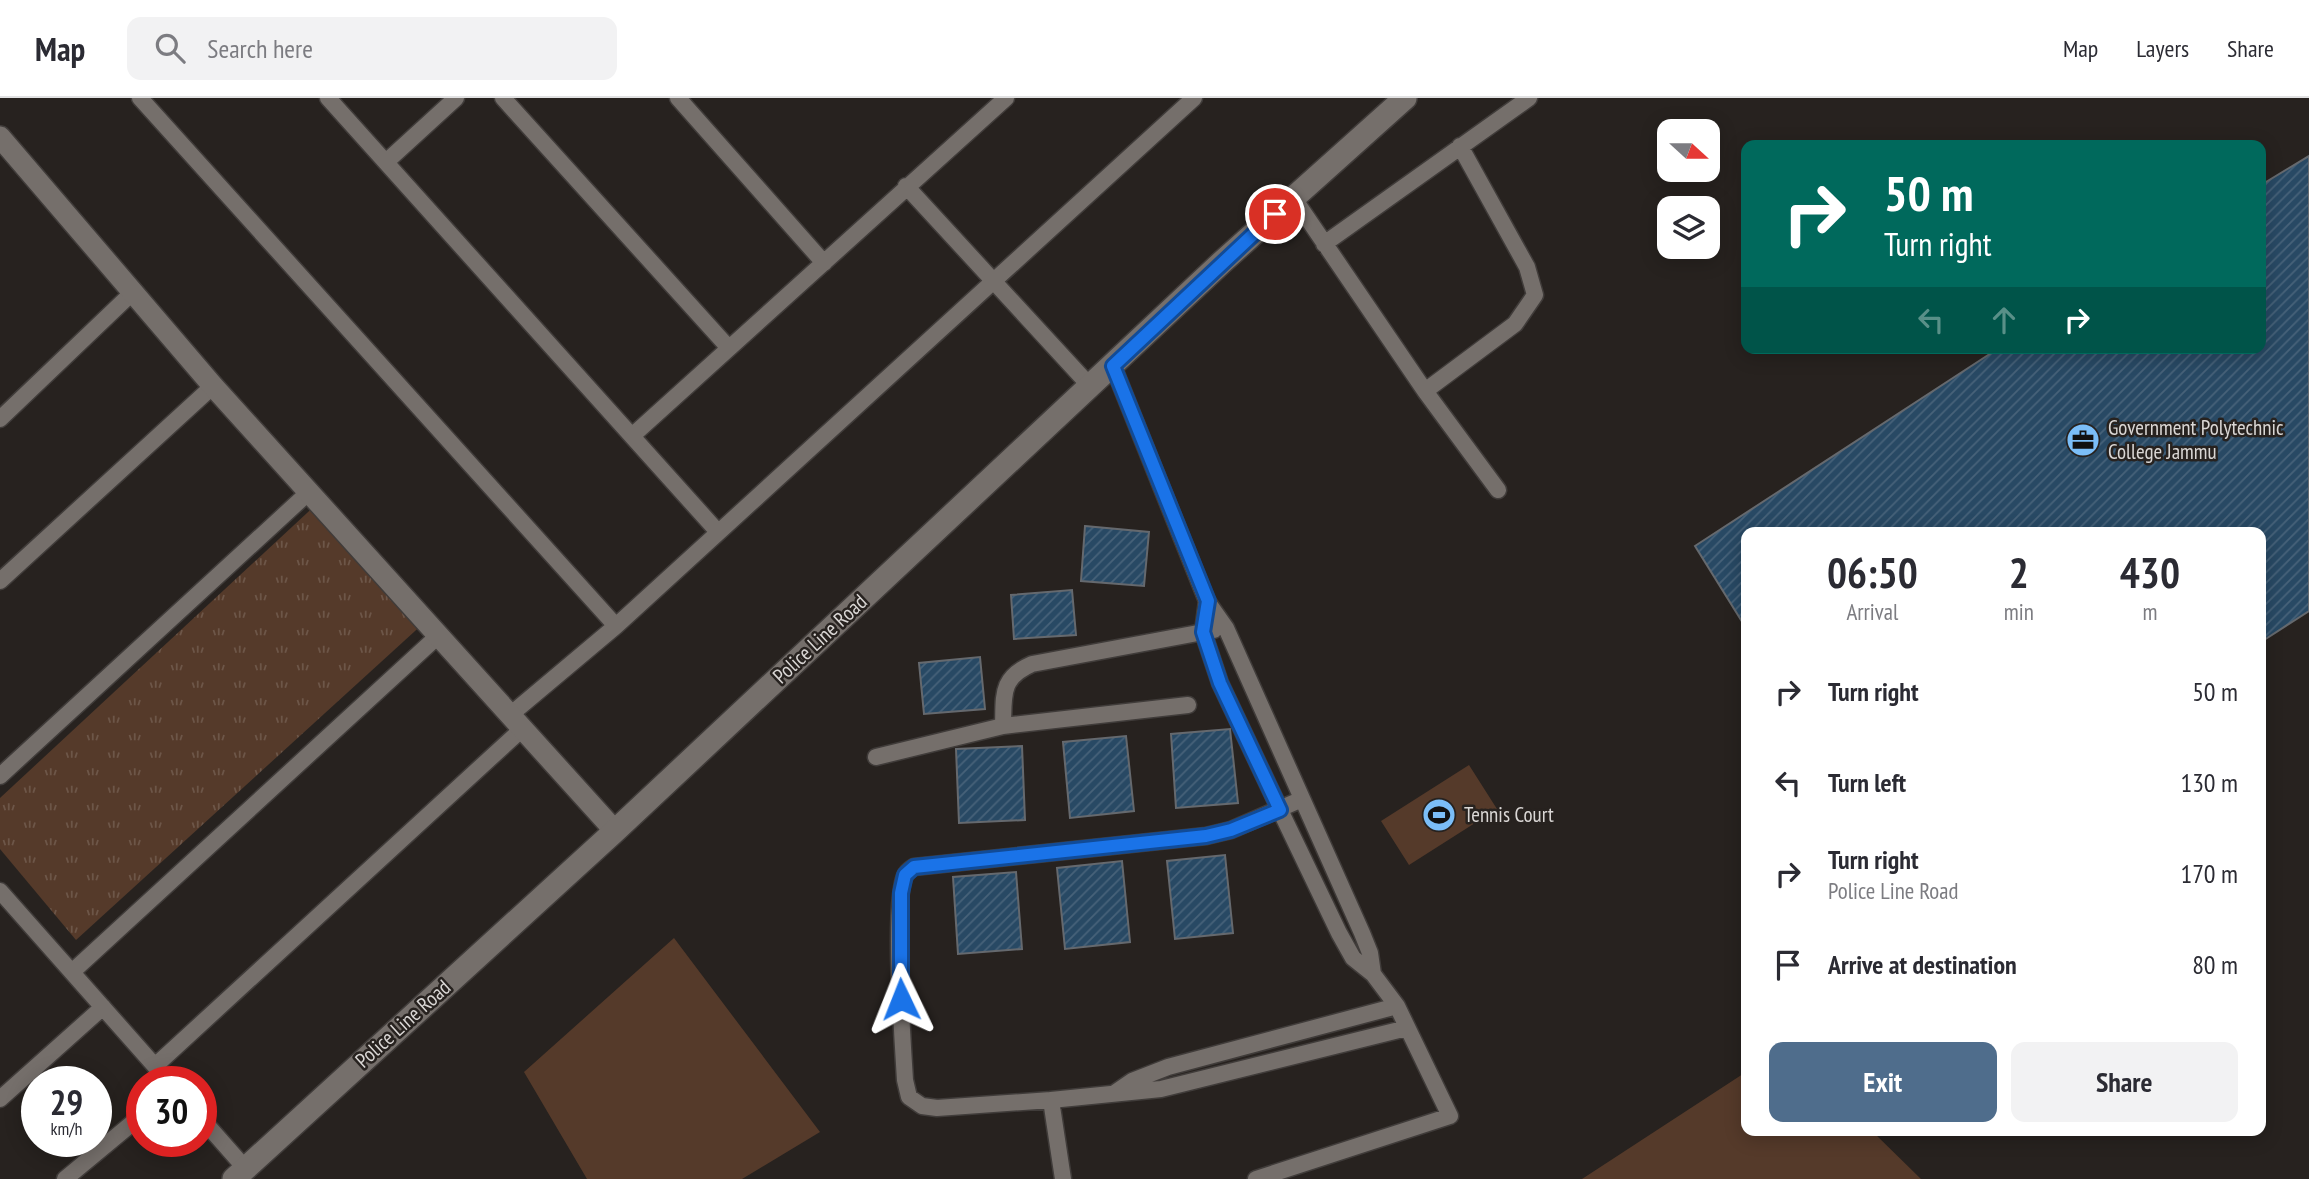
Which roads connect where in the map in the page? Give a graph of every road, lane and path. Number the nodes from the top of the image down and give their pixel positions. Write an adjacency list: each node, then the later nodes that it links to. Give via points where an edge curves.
1 (140, 98): 31 (street)
2 (328, 98): 12 (street)
3 (456, 98): 12 (street)
4 (503, 98): 19 (street)
5 (678, 98): 16 (street)
6 (1006, 98): 13 (street)
7 (1194, 98): 17 (street)
8 (1405, 98): 14 (main road, Police Line Road)
9 (1529, 98): 11 (street)
10 (0, 137): 18 (street)
11 (1460, 146): 15 (street); 23 (street, via 1527,267 1535,295 1515,324)
12 (386, 162): 25 (street)
13 (906, 186): 16 (street); 17 (street)
14 (1293, 197): 15 (street); 20 (main road, Police Line Road)
15 (1324, 244): 23 (street)
16 (824, 263): 19 (street)
17 (993, 280): 22 (street); 28 (street)
18 (133, 292): 21 (street); 24 (street)
19 (729, 347): 25 (street)
20 (1113, 366): 22 (main road, Police Line Road); 30 (street)
21 (213, 386): 27 (street); 29 (street)
22 (1090, 386): 42 (main road, Police Line Road)
23 (1425, 391): 26 (street)
24 (0, 419)
25 (632, 436): 28 (street)
26 (1498, 490)
27 (309, 492): 34 (street); 39 (street)
28 (718, 532): 31 (street)
29 (0, 581)
30 (1208, 601): 32 (street); 33 (street)
31 (616, 626): 36 (street)
32 (1226, 628): 33 (street); 40 (street)
33 (1203, 632): 37 (street, via 1020,668 1006,686); 41 (street, via 1220,683)
34 (439, 635): 36 (street); 44 (street)
35 (1188, 705): 37 (street)
36 (516, 722): 42 (street); 49 (street)
37 (1003, 726): 38 (street)
38 (876, 757)
39 (0, 776)
40 (1300, 800): 41 (street); 45 (street, via 1362,933)
41 (1280, 810): 45 (street, via 1353,958); 52 (street, via 1206,836 914,867 905,875 900,972 909,1097 922,1106 937,1108)
42 (615, 831): 55 (main road, Police Line Road)
43 (0, 891): 44 (street)
44 (72, 972): 47 (street)
45 (1373, 974): 46 (street)
46 (1397, 1006): 48 (street); 51 (street, via 1168,1067)
47 (103, 1007): 49 (street); 50 (street)
48 (1407, 1028): 51 (street, via 1172,1087); 58 (street, via 1450,1116)
49 (155, 1066)
50 (3, 1091)
51 (1116, 1092): 52 (street)
52 (1051, 1100): 57 (street)
53 (126, 1128): 56 (street)
54 (217, 1141): 55 (street)
55 (240, 1173)
56 (65, 1179)
57 (1063, 1179)
58 (1256, 1179)

